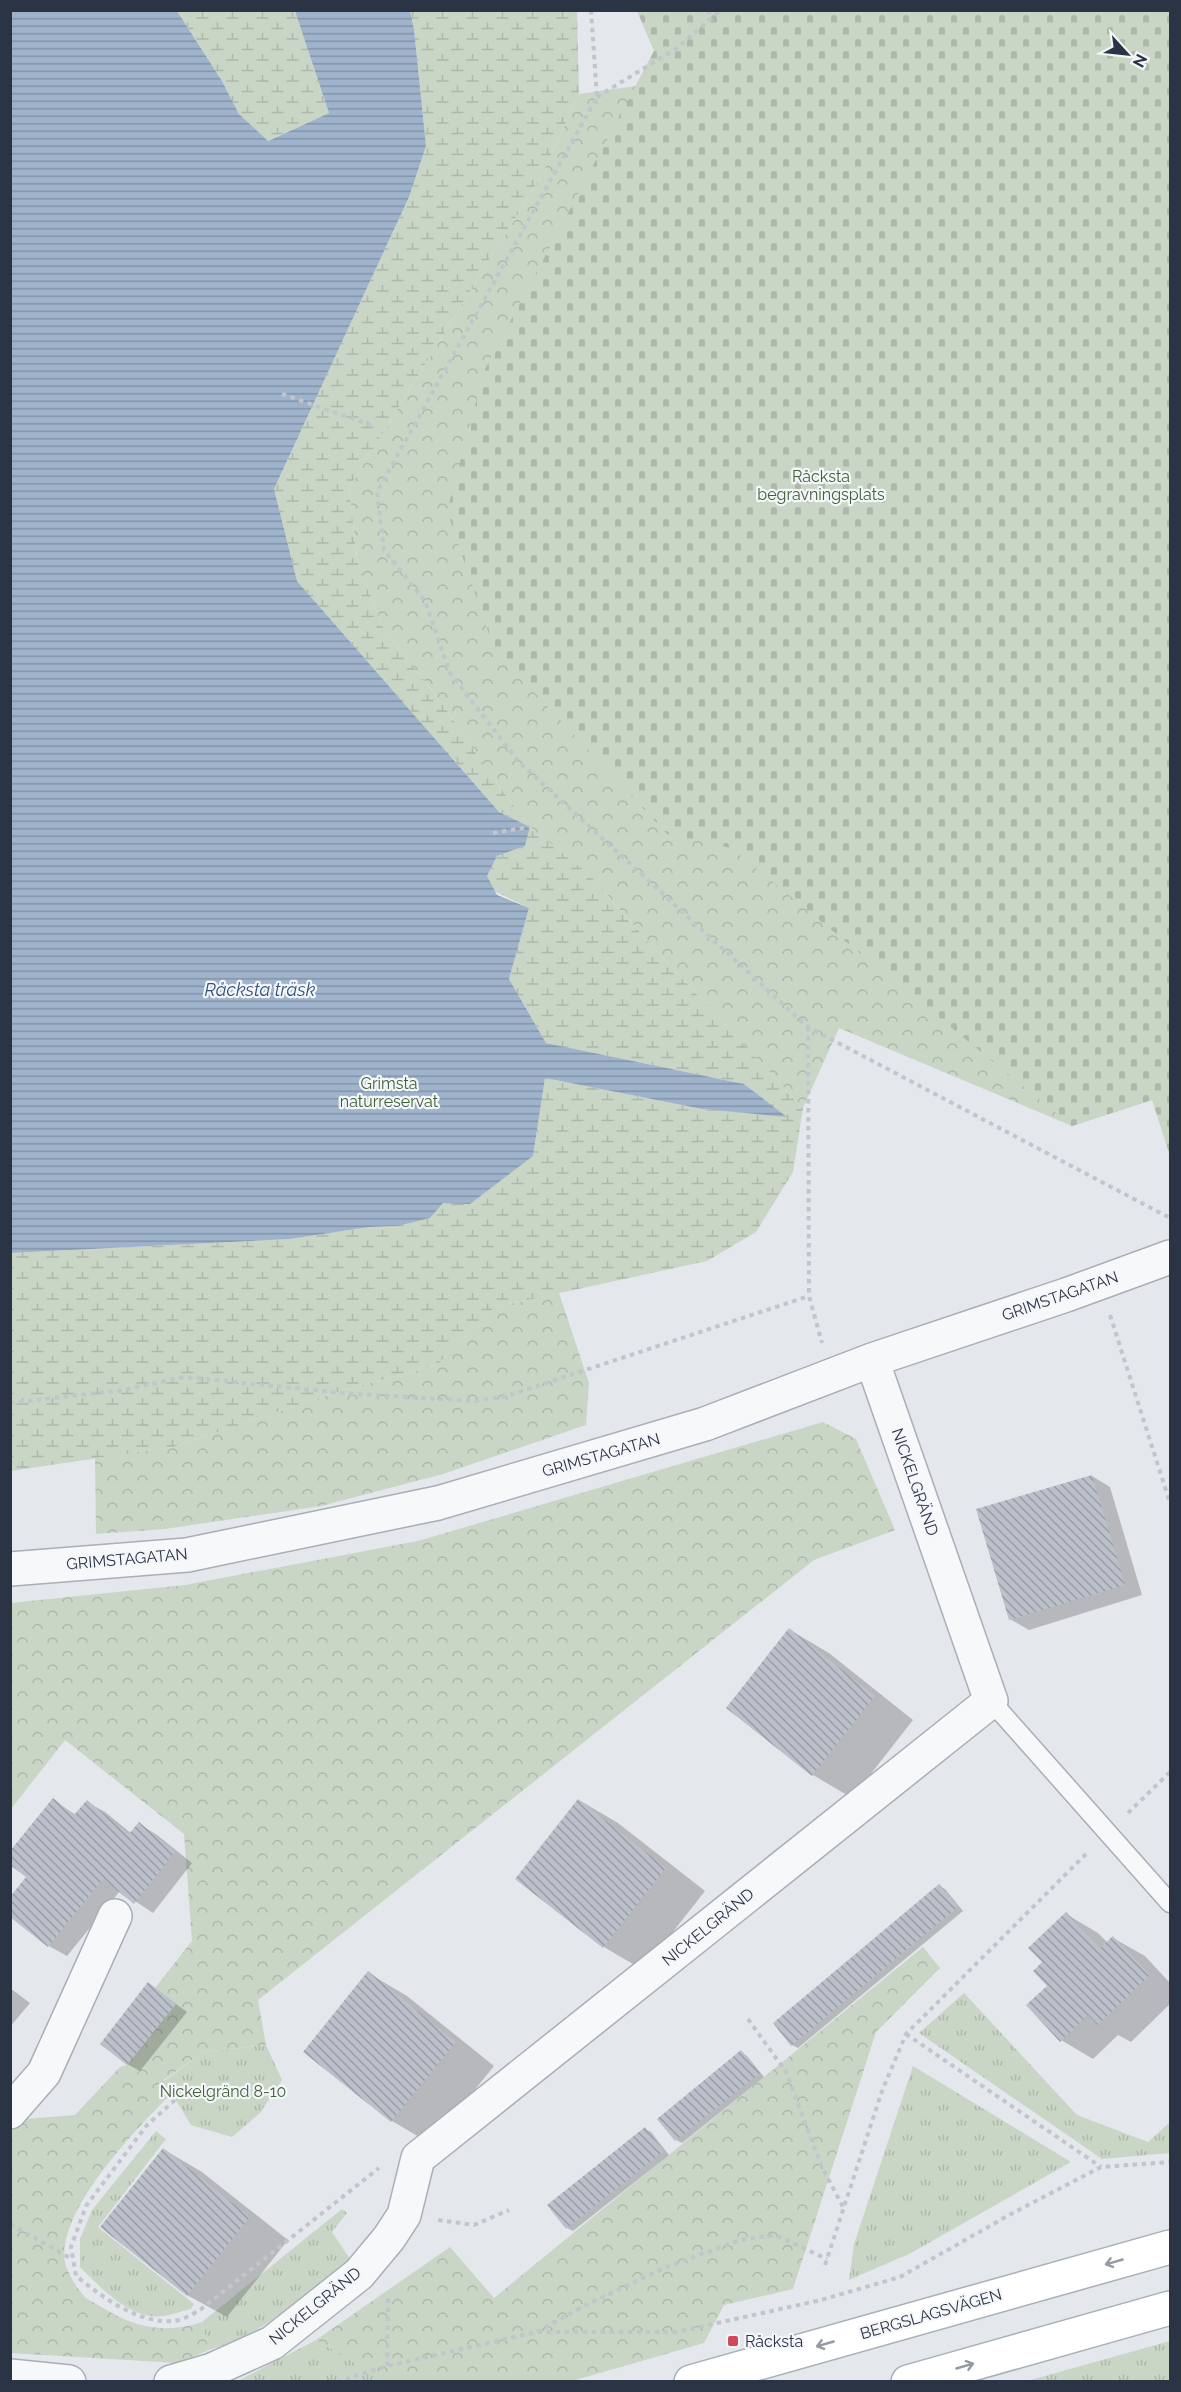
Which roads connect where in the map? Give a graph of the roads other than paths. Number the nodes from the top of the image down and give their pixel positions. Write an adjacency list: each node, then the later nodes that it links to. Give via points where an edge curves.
1 (1170, 1257): 2 (street, GRIMSTAGATAN)
2 (872, 1360): 3 (street, GRIMSTAGATAN, via 705,1424 438,1503 187,1555); 4 (street, NICKELGRÄND)
3 (10, 1569)
4 (991, 1701): 5 (lane); 12 (street, NICKELGRÄND, via 418,2158 396,2226 359,2274 272,2343 212,2370)
5 (1170, 1904)
6 (115, 1916): 7 (street, via 44,2073)
7 (10, 2112)
8 (1170, 2247): 13 (main road, BERGSLAGSVÄGEN, one-way to 13)
9 (1170, 2308): 14 (main road, one-way to 9)
10 (10, 2376): 11 (street)
11 (69, 2382)
12 (171, 2382)
13 (691, 2382)
14 (908, 2382)

